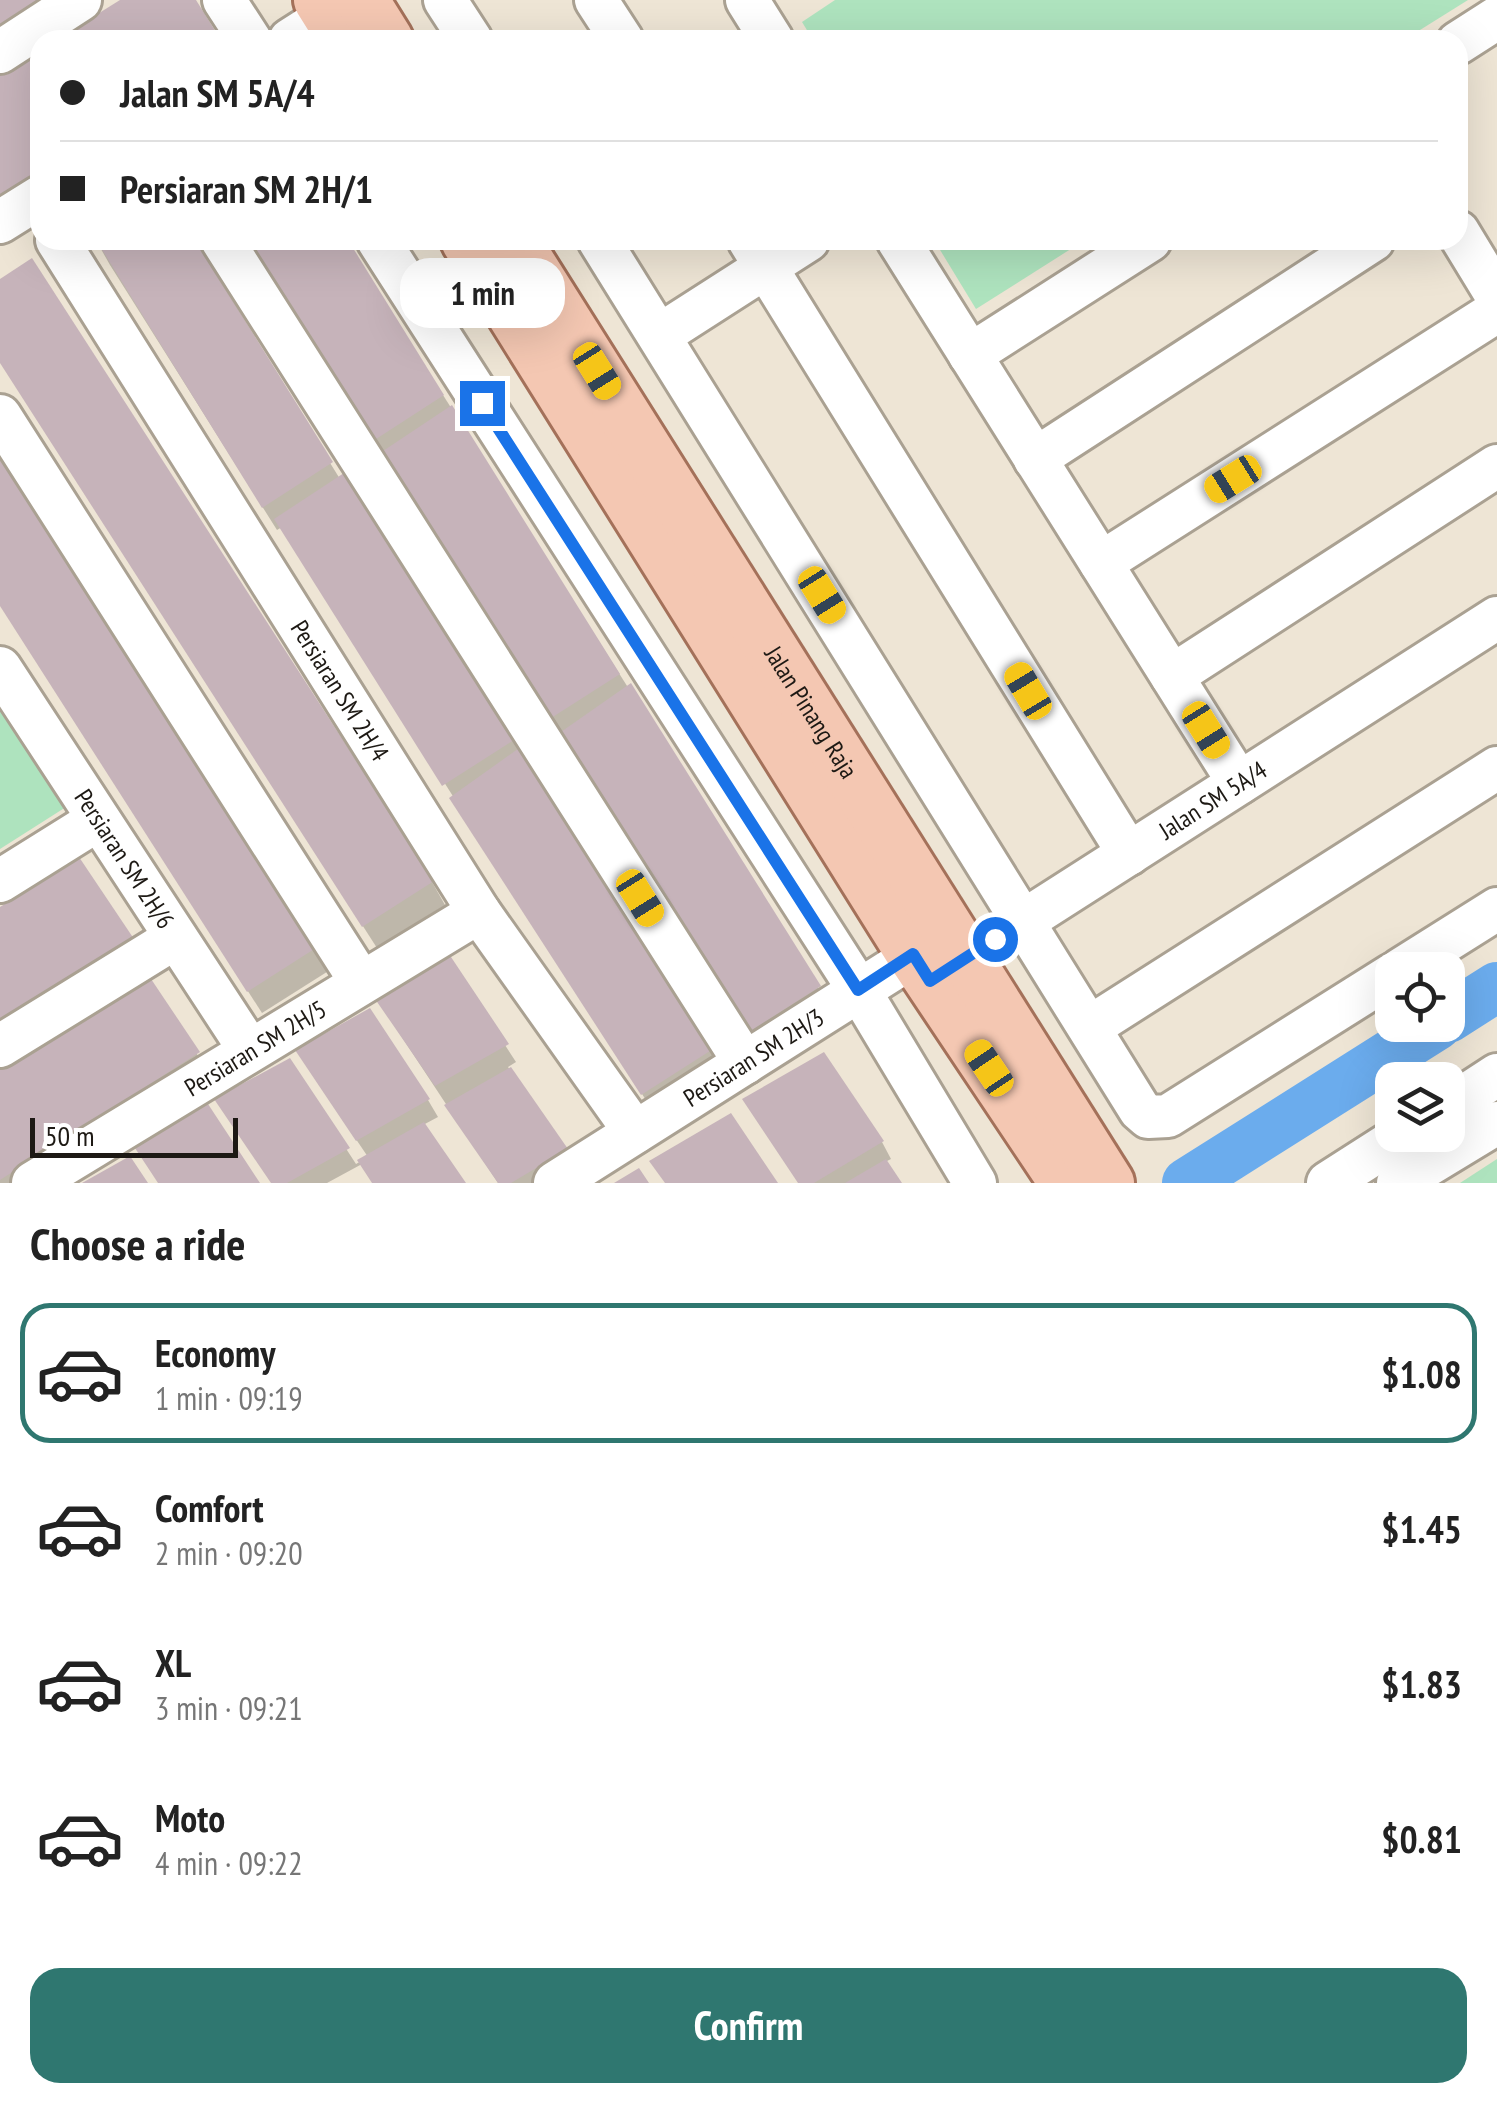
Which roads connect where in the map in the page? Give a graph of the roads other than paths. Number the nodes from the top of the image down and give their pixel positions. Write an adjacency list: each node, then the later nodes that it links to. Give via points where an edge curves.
1 (80, 0): 6 (street)
2 (224, 0): 7 (street)
3 (446, 0): 9 (street)
4 (596, 0): 10 (street)
5 (329, 19): 8 (main road)
6 (34, 30)
7 (244, 30)
8 (359, 30)
9 (465, 30)
10 (616, 30)
11 (30, 32): 12 (street)
12 (0, 52)
13 (1468, 248): 24 (street)
14 (63, 250): 41 (street, Persiaran SM 2H/4)
15 (228, 250): 52 (street)
16 (384, 250): 48 (street)
17 (474, 250): 45 (main road)
18 (520, 250): 45 (main road, Jalan Pinang Raja)
19 (605, 250): 26 (street)
20 (904, 250): 27 (street)
21 (1134, 250): 27 (street)
22 (1358, 250): 29 (street)
23 (758, 253): 26 (street); 38 (street)
24 (1497, 296)
25 (1497, 311): 31 (street)
26 (660, 335): 42 (street)
27 (970, 355): 29 (street)
28 (0, 416): 46 (street)
29 (1036, 459): 31 (street)
30 (1497, 466): 34 (street)
31 (1101, 562): 34 (street)
32 (1497, 618): 36 (street, Jalan SM 5A/4)
33 (0, 668): 37 (street, Persiaran SM 2H/6)
34 (1172, 676): 36 (street)
35 (1497, 768): 49 (street)
36 (1239, 783): 38 (street, Jalan SM 5A/4)
37 (96, 820): 39 (street); 43 (street, Persiaran SM 2H/6)
38 (1129, 854): 42 (street, Jalan SM 5A/4)
39 (0, 881)
40 (1497, 909): 44 (street)
41 (479, 912): 46 (street, Persiaran SM 2H/5); 56 (street, Persiaran SM 2H/4)
42 (1024, 921): 45 (street, Jalan SM 5A/4); 49 (street)
43 (175, 938): 50 (street); 51 (street, Persiaran SM 2H/6)
44 (1429, 952)
45 (940, 956): 48 (street, Persiaran SM 2H/3); 58 (main road, Jalan Pinang Raja)
46 (361, 982): 51 (street, Persiaran SM 2H/5)
47 (1375, 985): 49 (street, via 1158,1119 1140,1110)
48 (858, 990): 52 (street, Persiaran SM 2H/3); 61 (street)
49 (1090, 1026)
50 (0, 1046)
51 (249, 1050): 59 (street, Persiaran SM 2H/5)
52 (744, 1062): 56 (street, Persiaran SM 2H/3)
53 (1497, 1075): 54 (street)
54 (1465, 1095)
55 (1497, 1123): 63 (street)
56 (635, 1132): 60 (street, Persiaran SM 2H/3)
57 (1376, 1152): 62 (street)
58 (1098, 1177)
59 (34, 1183)
60 (555, 1183)
61 (975, 1183)
62 (1328, 1183)
63 (1398, 1183)

